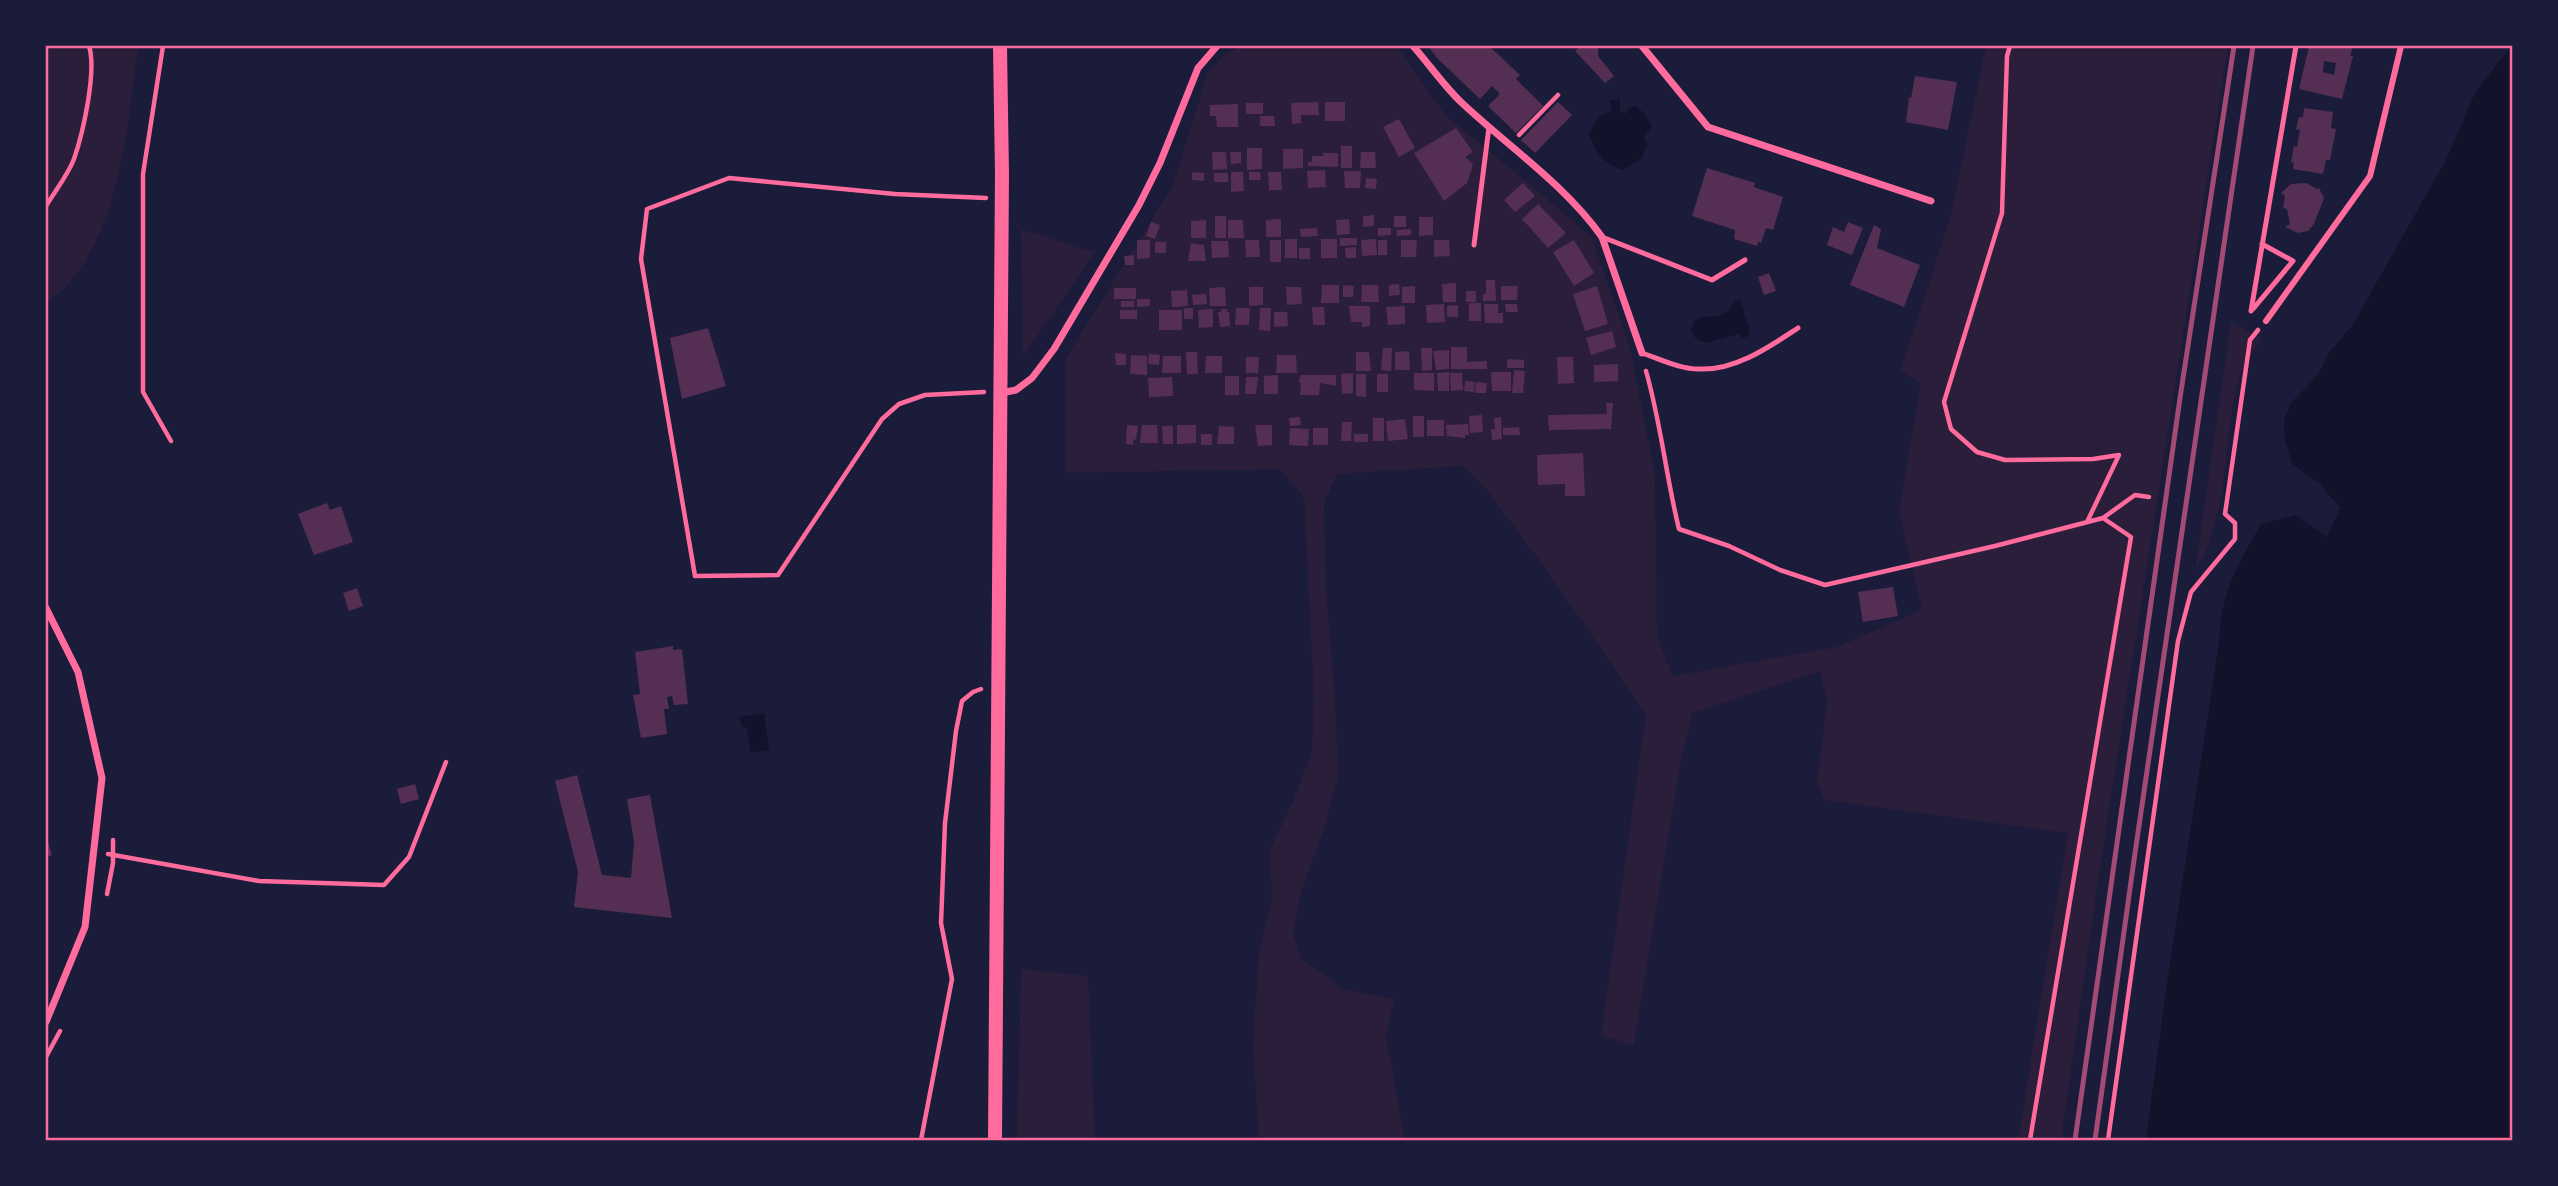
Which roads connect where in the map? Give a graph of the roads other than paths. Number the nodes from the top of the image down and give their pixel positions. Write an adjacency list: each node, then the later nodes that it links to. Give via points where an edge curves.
1 (1000, 46): 16 (main road)
2 (1217, 46): 16 (street, via 1198,68 1139,205 1054,349 1032,377 1016,390)
3 (1413, 46): 7 (street)
4 (1642, 46): 8 (street, via 1707,127)
5 (2296, 46): 10 (lane)
6 (2401, 46): 13 (street, via 2370,176)
7 (1489, 127): 9 (street, via 1561,189); 11 (lane)
8 (1931, 201)
9 (1602, 237): 12 (lane, via 1712,280); 15 (street)
10 (2262, 244): 10 (lane, via 2293,261 2251,311)
11 (1474, 245)
12 (1745, 260)
13 (2266, 321)
14 (1798, 328): 15 (lane, via 1744,360 1714,368 1698,369)
15 (1642, 354)
16 (1000, 393): 19 (main road)
17 (46, 608): 18 (street, via 78,672 102,778 85,927)
18 (46, 1022)
19 (995, 1140)

